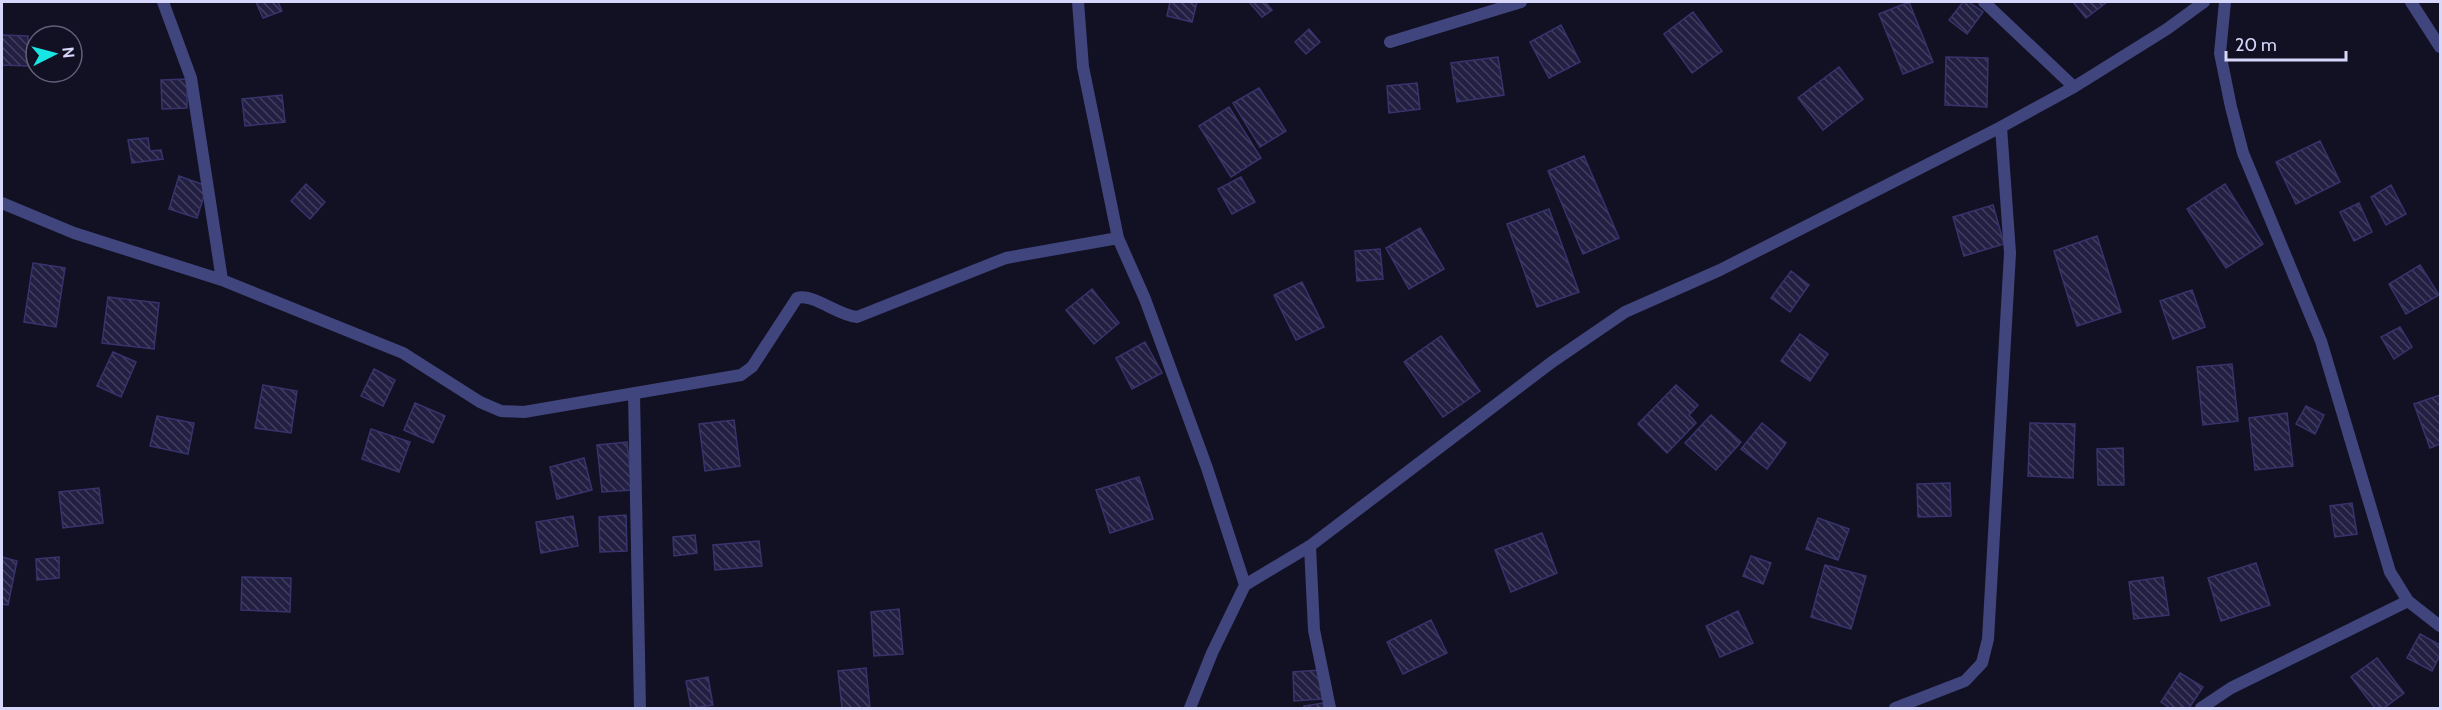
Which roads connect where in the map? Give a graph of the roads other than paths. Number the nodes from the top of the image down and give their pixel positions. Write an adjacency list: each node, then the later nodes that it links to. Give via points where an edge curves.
1 (163, 2): 14 (street, via 191,78)
2 (1078, 2): 13 (street, via 1083,67)
3 (1521, 2): 8 (street)
4 (1984, 2): 10 (street)
5 (2204, 2): 10 (street)
6 (2225, 2): 18 (street, via 2220,52 2243,153 2322,341 2390,572)
7 (2411, 2): 9 (street)
8 (1390, 42)
9 (2440, 47)
10 (2074, 87): 11 (street)
11 (2001, 127): 16 (street, via 1720,270 1625,312 1552,362); 23 (street, via 2010,253 1988,639 1982,663 1965,681)
12 (2, 203): 14 (street, via 74,233)
13 (1118, 238): 15 (street, via 1006,258 857,317 846,316 811,297 797,298 752,367 741,375); 17 (street, via 1145,299 1207,468)
14 (222, 280): 15 (street, via 403,353 462,392 501,411 524,412)
15 (634, 393): 20 (street)
16 (1310, 546): 17 (street); 22 (street, via 1314,630)
17 (1245, 585): 21 (street)
18 (2408, 602): 19 (street); 24 (street, via 2231,688)
19 (2440, 626)
20 (640, 708)
21 (1190, 708)
22 (1330, 708)
23 (1894, 708)
24 (2201, 708)

